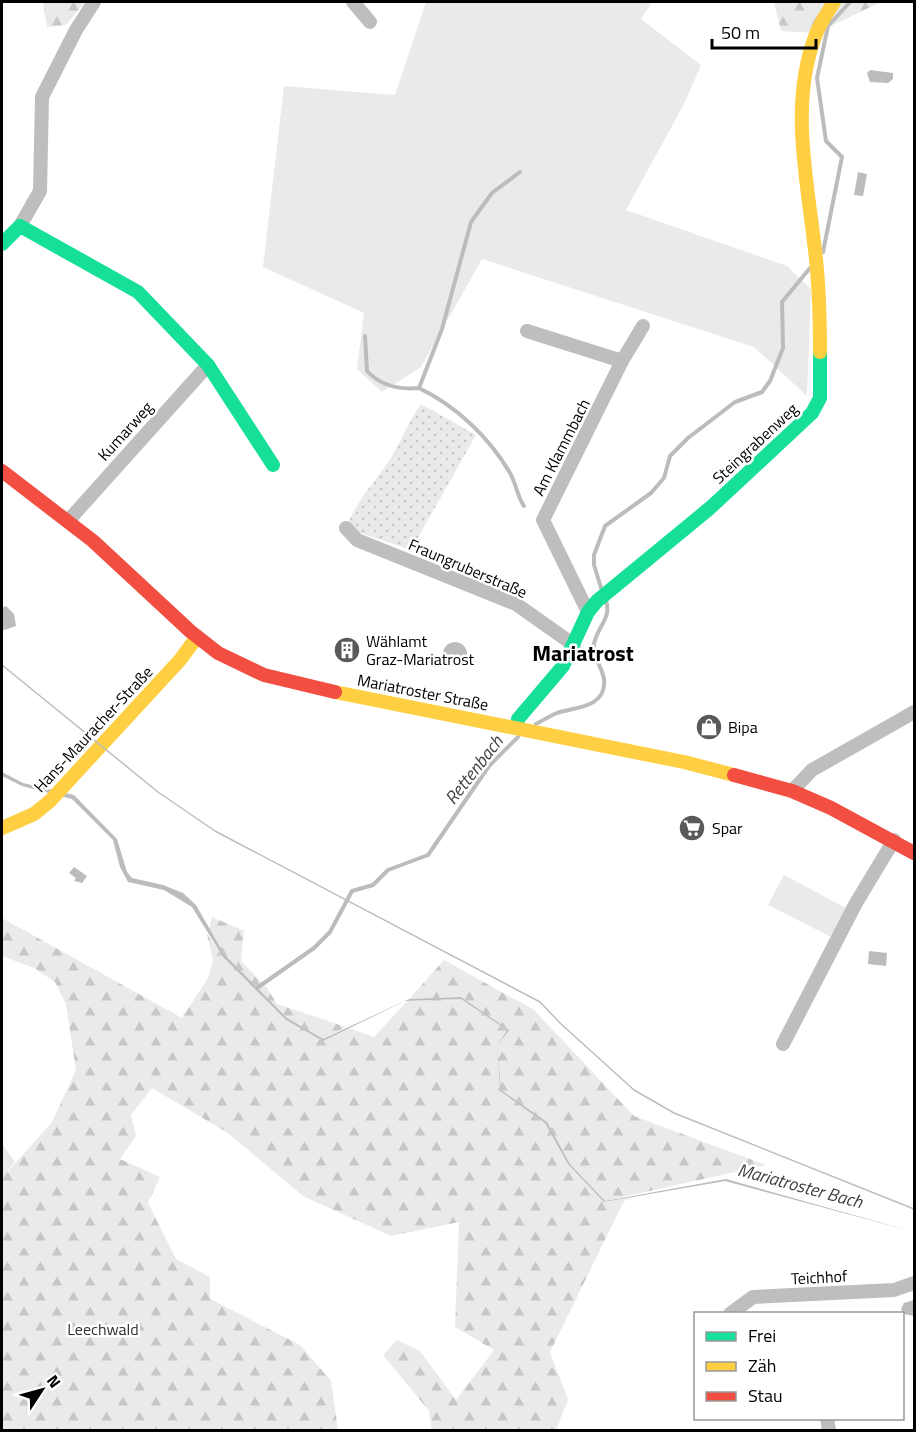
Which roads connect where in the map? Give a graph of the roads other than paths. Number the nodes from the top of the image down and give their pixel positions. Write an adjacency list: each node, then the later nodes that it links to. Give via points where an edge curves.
1 (94, 2): 5 (street, via 42,97 40,191)
2 (353, 2): 4 (street)
3 (834, 2): 15 (street, Steingrabenweg, via 819,27 802,90 816,259 820,392 817,404 748,474)
4 (370, 22)
5 (20, 226): 6 (street); 10 (street, via 138,292)
6 (2, 244)
7 (644, 326): 9 (street, Am Klammbach)
8 (527, 331): 9 (street)
9 (622, 361): 15 (street, Am Klammbach, via 543,520)
10 (207, 365): 11 (street); 13 (street, Kumarweg)
11 (273, 465)
12 (2, 471): 13 (street, Mariatroster Straße)
13 (68, 521): 16 (street, Mariatroster Straße)
14 (346, 528): 17 (street, Fraungruberstraße, via 357,540 516,604)
15 (593, 607): 17 (street, Steingrabenweg)
16 (197, 637): 19 (street, Mariatroster Straße, via 238,663 286,681); 21 (street, Hans-Mauracher-Straße, via 50,801 34,814)
17 (574, 645): 19 (street, Steingrabenweg, via 552,683 518,719)
18 (915, 712): 20 (street, via 812,770)
19 (521, 728): 20 (street, Mariatroster Straße, via 684,762)
20 (792, 791): 22 (street, Mariatroster Straße)
21 (2, 828)
22 (894, 840): 23 (street, Mariatroster Straße); 24 (street, via 856,903)
23 (915, 853)
24 (783, 1044)
25 (915, 1283): 26 (street, Teichhof, via 894,1290 753,1297)
26 (733, 1312)

